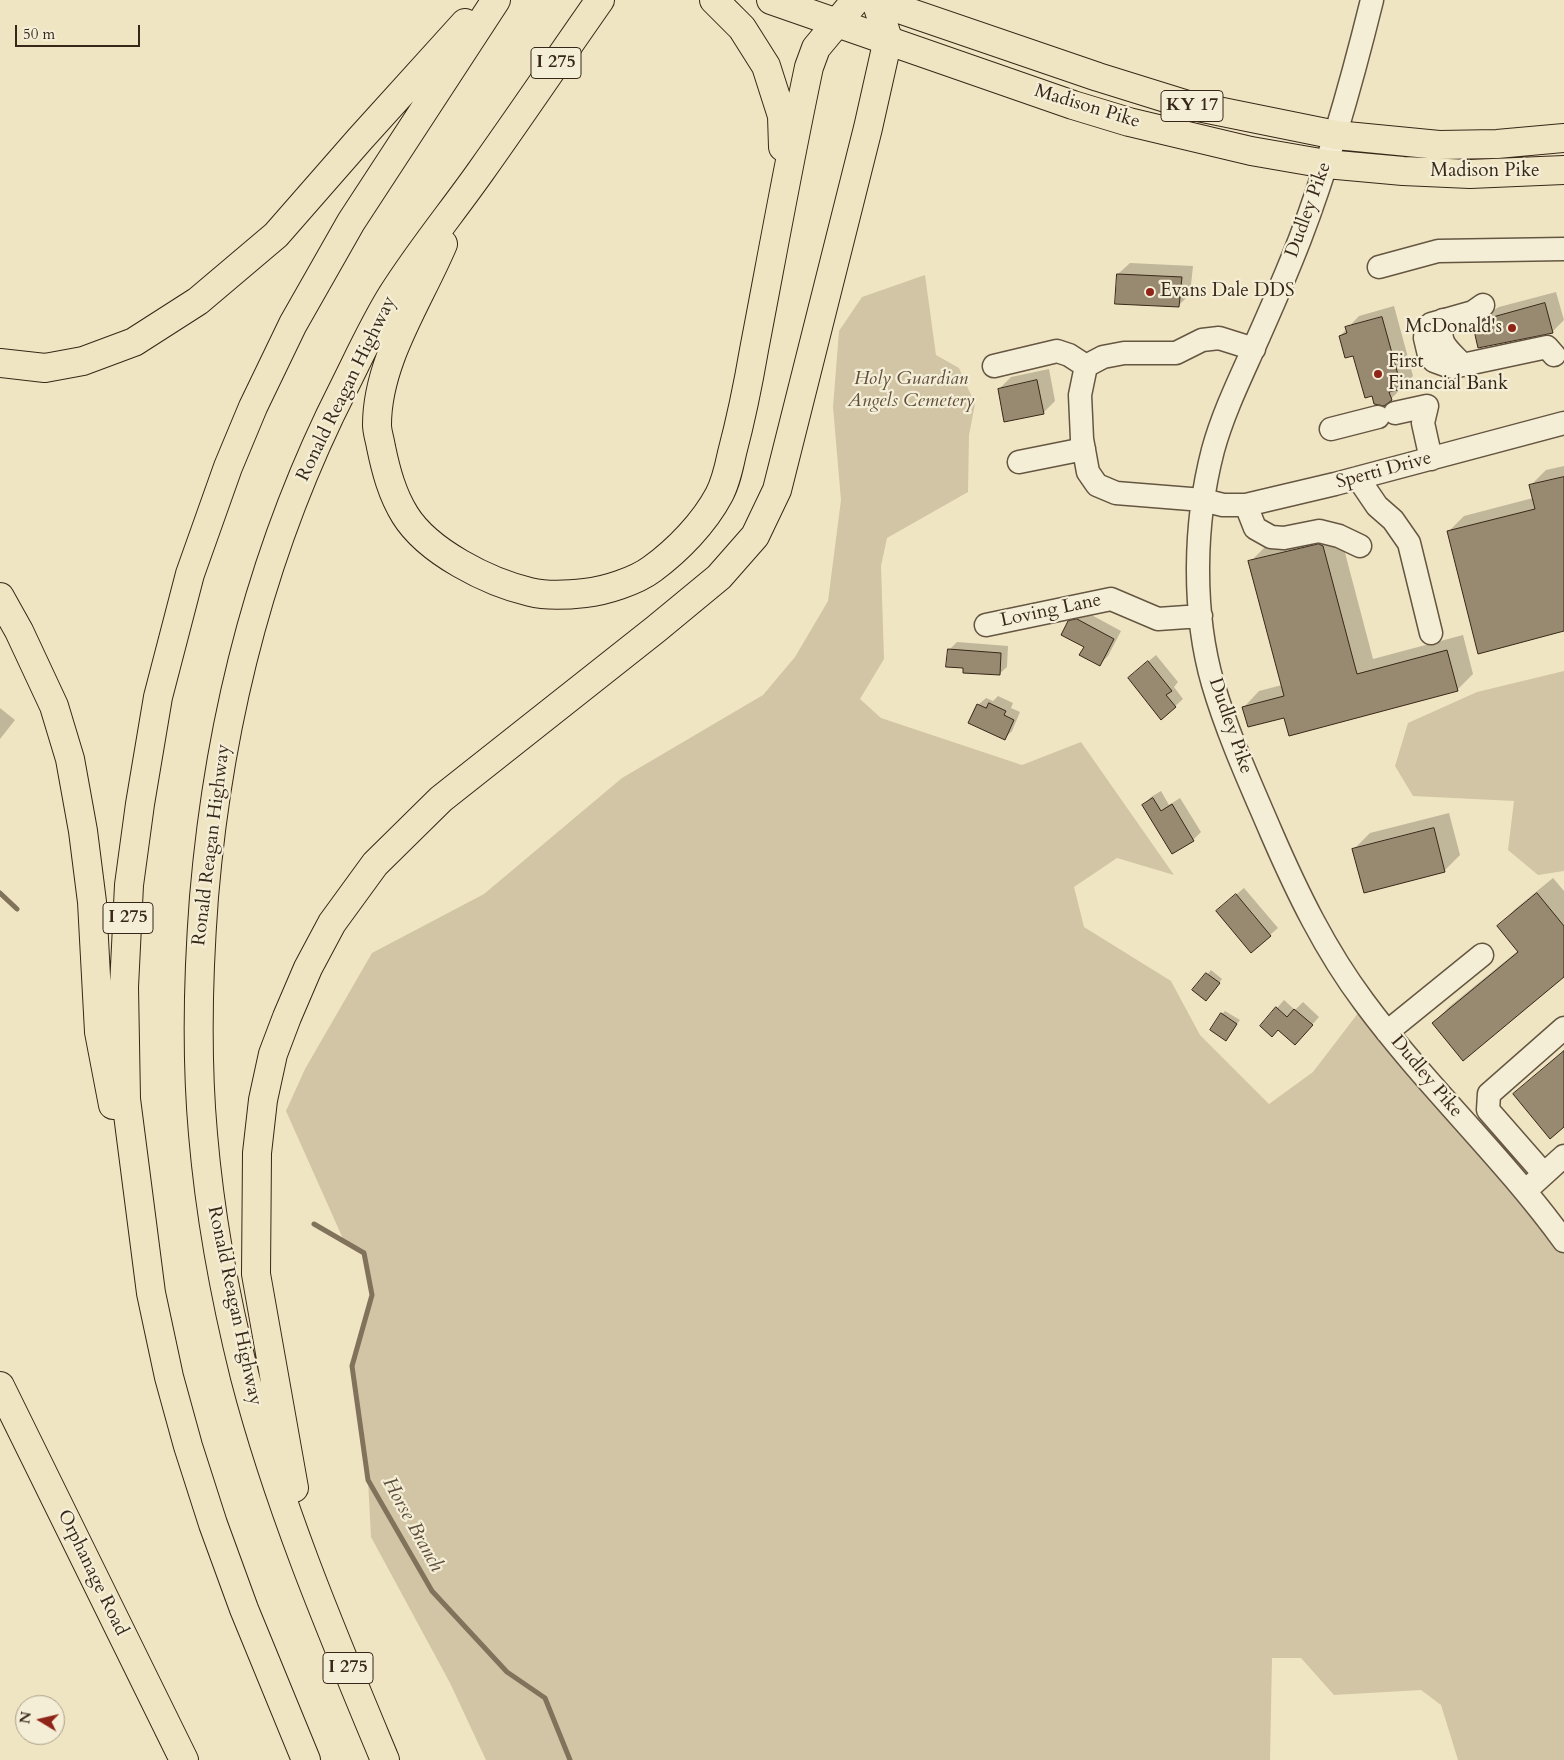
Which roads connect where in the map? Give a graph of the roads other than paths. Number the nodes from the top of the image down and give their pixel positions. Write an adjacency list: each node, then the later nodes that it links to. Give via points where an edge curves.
1 (487, 0): 21 (main road, via 276,234 198,301 134,342 83,361 45,368)
2 (496, 0): 44 (main road, I 275, via 351,222 293,324 228,467 190,574 158,697 129,885 124,987 126,1098)
3 (600, 0): 14 (main road, Ronald Reagan Highway / I 275)
4 (714, 0): 15 (main road, via 742,28 766,66 782,116)
5 (771, 0): 8 (main road, Madison Pike / KY 17)
6 (868, 0): 8 (main road); 9 (main road); 10 (main road, Madison Pike / KY 17, via 1188,105)
7 (1372, 0): 10 (street, Dudley Pike)
8 (837, 23): 9 (main road, Madison Pike / KY 17); 15 (main road, via 816,48 809,67)
9 (888, 39): 12 (main road, Madison Pike / KY 17, via 1129,122 1251,151); 46 (main road, via 777,490 755,536 719,577 441,799 375,864 332,922 287,1017 274,1054 262,1109 257,1154 256,1274)
10 (1336, 135): 11 (main road, Madison Pike / KY 17, via 1438,145); 12 (street, Dudley Pike)
11 (1564, 138)
12 (1326, 164): 13 (main road, Madison Pike / KY 17, via 1403,172 1470,174); 19 (street, Dudley Pike, via 1301,237)
13 (1564, 170)
14 (465, 192): 15 (main road, via 388,363 377,426 384,465 405,516 442,552 470,569 512,586 554,594 586,593 620,584 651,570 701,522 719,496 742,414); 46 (main road, Ronald Reagan Highway / I 275, via 393,294 328,419 303,476 281,532 241,661 208,846 199,955 198,1050 209,1188 221,1265 246,1380)
15 (784, 195)
16 (1564, 249): 17 (street, via 1438,251)
17 (1379, 267)
18 (1483, 305): 20 (street, via 1473,312 1431,324 1426,329 1429,355 1434,361 1453,367 1548,347)
19 (1254, 349): 23 (street, via 1219,338 1202,340 1176,353 1124,353 1103,357); 30 (street, Dudley Pike, via 1229,403 1213,450)
20 (1554, 355)
21 (0, 363)
22 (994, 366): 23 (street, via 1057,351)
23 (1086, 366): 26 (street, Sperti Drive, via 1080,395)
24 (1564, 423): 27 (street, Sperti Drive)
25 (1331, 429): 27 (street, via 1427,406 1423,423)
26 (1084, 449): 28 (street); 30 (street, Sperti Drive, via 1088,472 1097,485 1116,492)
27 (1431, 458): 29 (street, Sperti Drive)
28 (1019, 462)
29 (1358, 478): 31 (street, Sperti Drive); 36 (street, via 1409,543)
30 (1204, 500): 31 (street, Sperti Drive, via 1223,505); 34 (street, Dudley Pike, via 1200,522 1199,579)
31 (1246, 504): 32 (street, via 1255,528 1270,537 1284,538 1318,530)
32 (1360, 546)
33 (0, 597): 44 (main road, via 54,706 70,759 92,902 99,1032)
34 (1202, 616): 35 (street, Loving Lane, via 1158,619 1111,599); 39 (street, Dudley Pike, via 1212,680 1225,723 1283,860 1336,963)
35 (986, 625)
36 (1431, 632)
37 (1482, 954): 39 (street)
38 (1564, 1028): 41 (street, via 1489,1094 1488,1110)
39 (1388, 1032): 42 (street, Dudley Pike)
40 (1564, 1156): 41 (street)
41 (1544, 1174): 42 (street)
42 (1524, 1192): 43 (street, Dudley Pike)
43 (1564, 1241)
44 (150, 1294): 48 (main road, I 275, via 169,1378 213,1524)
45 (0, 1386): 47 (main road, Orphanage Road)
46 (310, 1575): 49 (main road, Ronald Reagan Highway / I 275)
47 (184, 1760)
48 (306, 1760)
49 (386, 1760)

